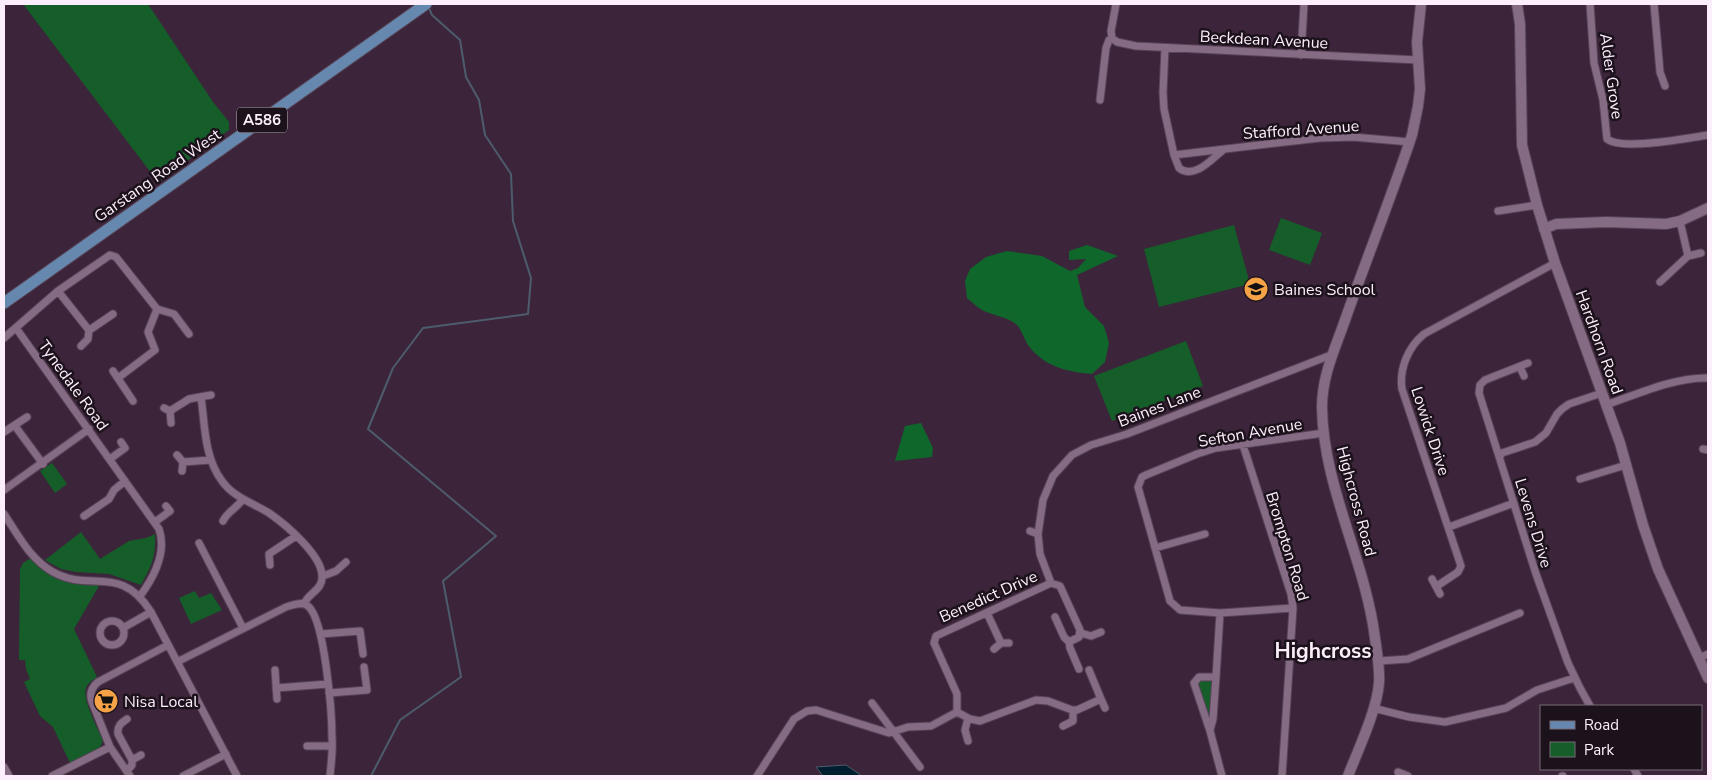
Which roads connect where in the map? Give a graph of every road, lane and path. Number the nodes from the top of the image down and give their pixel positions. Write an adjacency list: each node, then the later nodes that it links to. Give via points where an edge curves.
1 (1116, 4): 8 (street)
2 (1304, 4): 10 (street)
3 (1421, 4): 11 (street, Highcross Road)
4 (1516, 4): 18 (street, Hardhorn Road, via 1520,24 1522,145)
5 (1590, 4): 14 (street, Alder Grove, via 1594,63 1603,100 1607,139 1619,143 1662,142)
6 (1654, 4): 12 (street, via 1660,72)
7 (424, 5): 28 (main road, Garstang Road West / A586)
8 (1112, 38): 9 (street, Beckdean Avenue, via 1125,44); 13 (street, via 1106,48)
9 (1165, 48): 10 (street, Beckdean Avenue); 17 (street, Stafford Avenue, via 1164,109)
10 (1301, 55): 11 (street, Beckdean Avenue)
11 (1418, 60): 15 (street, Highcross Road, via 1418,106)
12 (1666, 86)
13 (1100, 100)
14 (1708, 135)
15 (1410, 142): 16 (street, Stafford Avenue, via 1335,138); 36 (street, Highcross Road)
16 (1224, 149): 17 (street, Stafford Avenue); 17 (street, Stafford Avenue, via 1193,172 1179,168)
17 (1174, 155)
18 (1537, 204): 20 (street, via 1502,211); 22 (street, Hardhorn Road)
19 (1708, 208): 21 (street)
20 (1505, 218)
21 (1680, 221): 22 (street, via 1666,224 1556,224); 24 (street)
22 (1544, 229): 25 (street, Hardhorn Road)
23 (1701, 253): 24 (street)
24 (1688, 256): 26 (street)
25 (1555, 262): 43 (street, Hardhorn Road); 74 (street, Lowick Drive, via 1424,334 1410,350 1401,376 1402,389)
26 (1660, 282)
27 (58, 291): 29 (street, via 110,255); 31 (street); 32 (street)
28 (4, 303)
29 (156, 309): 33 (street, via 174,314); 41 (street, via 148,332 155,350)
30 (113, 314): 32 (street)
31 (16, 328): 34 (street); 51 (street, Tynedale Road)
32 (89, 329): 35 (street, via 88,339)
33 (189, 334)
34 (4, 338)
35 (81, 346)
36 (1331, 355): 53 (street, Highcross Road, via 1322,399); 76 (street, Baines Lane, via 1078,452 1050,481 1043,500)
37 (1528, 364): 38 (street, Levens Drive)
38 (1520, 367): 40 (street); 57 (street, Levens Drive, via 1485,380 1479,389)
39 (113, 372): 41 (street)
40 (1524, 376)
41 (118, 378): 46 (street)
42 (1708, 378): 47 (street, via 1676,382)
43 (1602, 393): 47 (street, Hardhorn Road); 57 (street, via 1569,404 1562,409 1544,437)
44 (212, 395): 45 (street)
45 (201, 397): 49 (street, via 167,410); 59 (street)
46 (133, 401)
47 (1606, 405): 62 (street, Hardhorn Road)
48 (27, 417): 50 (street)
49 (170, 423)
50 (15, 426): 52 (street); 61 (street)
51 (89, 430): 58 (street, Tynedale Road); 61 (street)
52 (4, 432)
53 (1324, 433): 55 (street, Sefton Avenue); 108 (street, Highcross Road, via 1334,486 1366,588)
54 (121, 442): 58 (street, Tynedale Road, via 125,448)
55 (1243, 445): 80 (street, Sefton Avenue, via 1205,451 1142,477 1138,487); 92 (street, Brompton Road)
56 (178, 455): 60 (street)
57 (1500, 456): 68 (street, Levens Drive)
58 (110, 459): 65 (street, Tynedale Road)
59 (211, 460): 60 (street); 67 (street, via 222,482)
60 (183, 462): 63 (street)
61 (43, 464): 66 (street)
62 (1626, 465): 64 (street); 107 (street, Hardhorn Road, via 1658,569)
63 (182, 471)
64 (1580, 479)
65 (125, 481): 69 (street, via 109,499 86,515); 73 (street, Tynedale Road)
66 (4, 490)
67 (243, 499): 72 (street, via 236,508 226,510); 78 (street, via 273,516)
68 (1514, 503): 74 (street); 115 (street, Levens Drive)
69 (83, 506)
70 (166, 506): 73 (street, via 170,511)
71 (4, 514): 90 (street, via 40,564 73,578 127,587)
72 (223, 521)
73 (155, 522): 90 (street, Tynedale Road, via 162,538 162,550)
74 (1449, 527): 88 (street, Lowick Drive, via 1461,566 1458,572)
75 (1030, 531): 76 (street)
76 (1038, 534): 87 (street, via 1040,554)
77 (1205, 534): 80 (street)
78 (296, 536): 84 (street, via 266,553); 85 (street, via 314,556)
79 (199, 543): 81 (street)
80 (1155, 548): 95 (street, Sefton Avenue, via 1172,605 1180,610)
81 (205, 554): 82 (street); 99 (street)
82 (197, 558)
83 (346, 562): 85 (street, via 336,571)
84 (270, 565)
85 (322, 576): 91 (street, via 319,588 306,598)
86 (1432, 579): 88 (street)
87 (1051, 583): 94 (street, Benedict Drive); 102 (street, Benedict Drive, via 1060,586)
88 (1436, 586): 89 (street)
89 (1440, 594)
90 (140, 596): 93 (street)
91 (304, 604): 99 (street, via 286,607); 101 (street, via 313,612)
92 (1293, 608): 95 (street, Sefton Avenue); 151 (street, Brompton Road)
93 (151, 612): 98 (street); 104 (street)
94 (987, 612): 105 (street, via 1005,643); 127 (street, Benedict Drive, via 938,634 934,639 958,697)
95 (1220, 613): 114 (street)
96 (1520, 613): 108 (street, via 1408,659)
97 (1055, 617): 103 (street, via 1064,637)
98 (123, 628)
99 (243, 628): 109 (street)
100 (1101, 632): 102 (street, via 1091,636)
101 (321, 634): 106 (street, via 360,631); 117 (street)
102 (1080, 634): 103 (street)
103 (1070, 642): 111 (street)
104 (168, 645): 109 (street); 136 (street, via 95,685 90,698)
105 (994, 649)
106 (363, 654)
107 (1703, 656): 116 (street, Hardhorn Road)
108 (1379, 661): 125 (street, Highcross Road, via 1379,685)
109 (177, 662): 137 (street)
110 (364, 667): 119 (street, via 367,690)
111 (1079, 669)
112 (275, 670): 118 (street)
113 (1090, 670): 121 (street)
114 (1216, 677): 131 (street); 131 (street, via 1200,677 1194,683)
115 (1574, 678): 123 (street, Levens Drive); 125 (street, via 1537,690 1506,708 1445,722)
116 (1708, 678)
117 (328, 684): 118 (street); 119 (street)
118 (276, 688): 120 (street)
119 (329, 693): 135 (street)
120 (277, 699)
121 (1101, 699): 124 (street); 126 (street)
122 (872, 703): 132 (street)
123 (1589, 705)
124 (1105, 708)
125 (1373, 708): 152 (street, Highcross Road)
126 (1073, 710): 128 (street, via 1036,700 984,720); 130 (street, via 1073,722)
127 (957, 712): 128 (street); 132 (street, via 931,726 908,727)
128 (968, 718): 133 (street, via 965,730)
129 (127, 719): 139 (street, via 119,726 118,734)
130 (1063, 726)
131 (1210, 731): 150 (street)
132 (894, 732): 141 (street); 149 (street, via 884,732 816,710 807,711 794,719)
133 (968, 740)
134 (306, 746): 135 (street)
135 (332, 746): 148 (street)
136 (110, 747): 143 (street); 145 (street)
137 (226, 754): 146 (street); 147 (street)
138 (141, 756): 139 (street)
139 (132, 760): 143 (street)
140 (4, 767): 144 (street)
141 (920, 767)
142 (1398, 772): 153 (street)
143 (128, 774)
144 (9, 776)
145 (52, 776)
146 (182, 776)
147 (237, 776)
148 (330, 776)
149 (757, 776)
150 (1222, 776)
151 (1282, 776)
152 (1348, 776)
153 (1408, 776)

